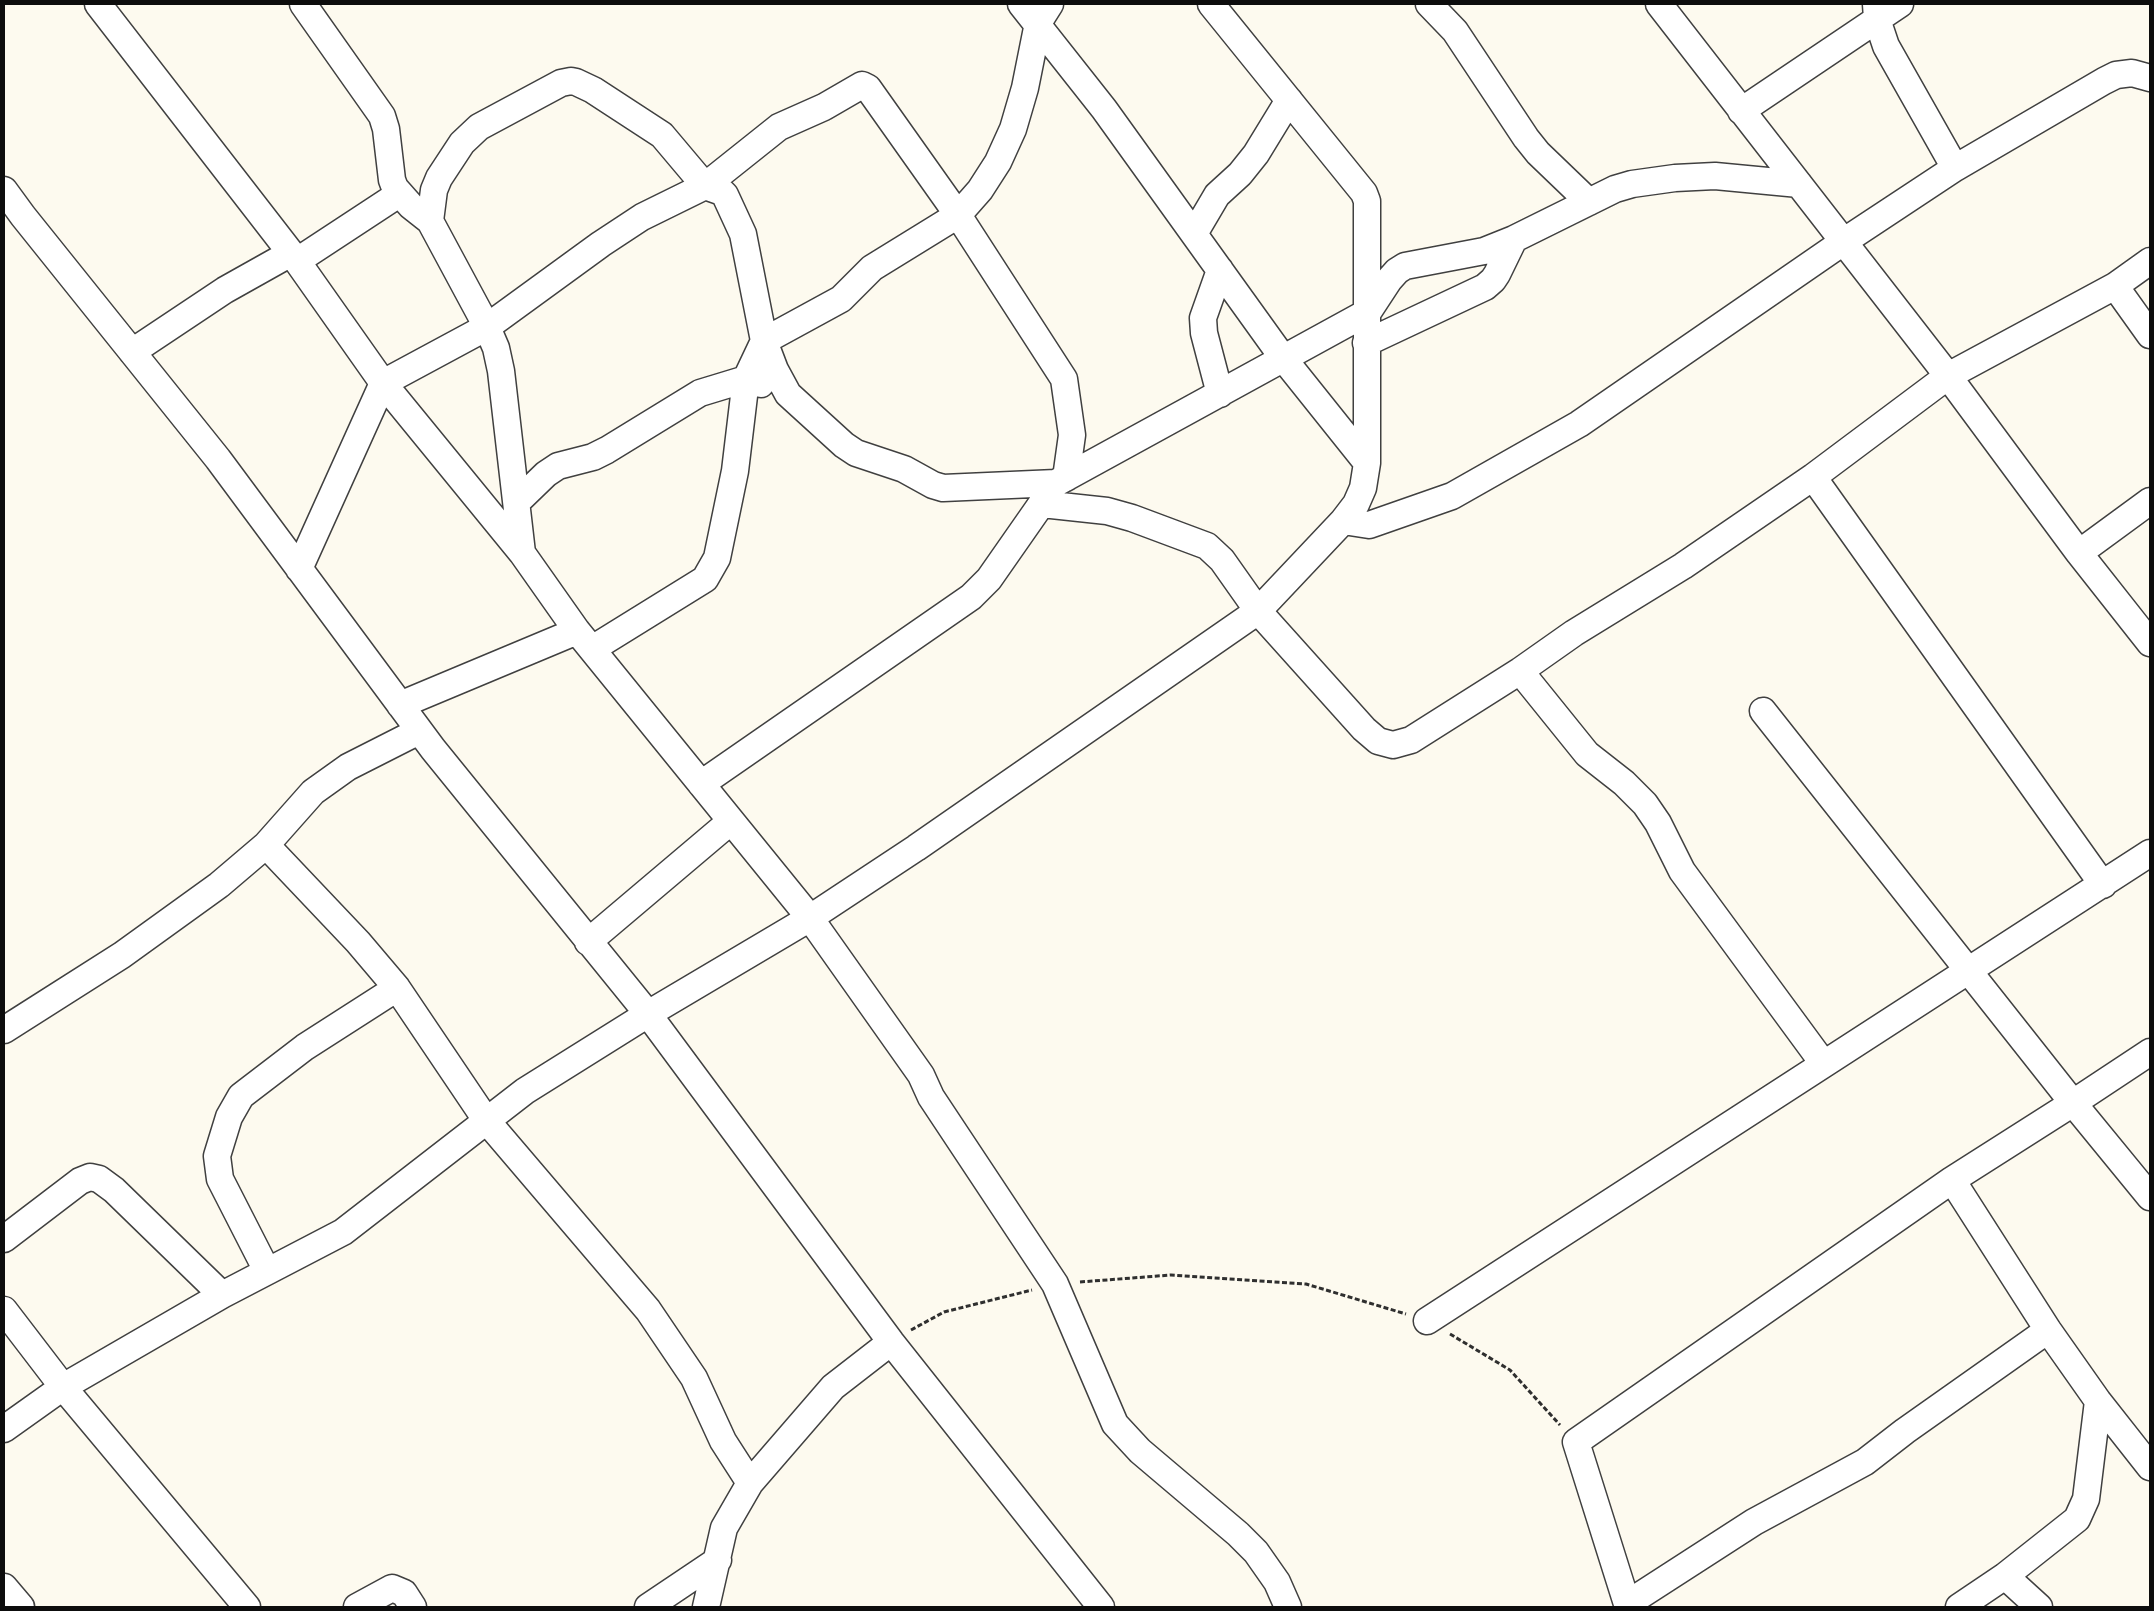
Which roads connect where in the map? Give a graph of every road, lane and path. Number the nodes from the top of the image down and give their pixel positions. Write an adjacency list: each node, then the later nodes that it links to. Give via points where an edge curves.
1 (98, 4): 23 (street)
2 (303, 4): 16 (street, via 382,116 392,180)
3 (1211, 4): 10 (street)
4 (1429, 4): 17 (street, via 1455,31 1538,153)
5 (1659, 4): 11 (street)
6 (1900, 4): 8 (street)
7 (1036, 10): 18 (street, via 1025,88 1013,129 998,162); 20 (street)
8 (1876, 11): 11 (street); 12 (street, via 1886,46)
9 (2150, 78): 12 (street, via 2132,73 2116,75)
10 (1289, 100): 20 (street, via 1256,154 1217,195); 27 (street, via 1364,193 1367,201)
11 (1741, 111): 13 (street)
12 (1955, 168): 22 (street)
13 (1799, 184): 17 (street, via 1715,176 1675,178 1632,184); 22 (street)
14 (705, 186): 18 (street, via 779,127 864,86); 19 (street, via 662,135 593,90 566,81 478,127 462,143 434,190); 28 (street, via 642,217); 30 (street, via 725,195 739,223)
15 (4, 190): 32 (street)
16 (400, 194): 19 (street); 23 (street)
17 (1589, 202): 21 (street)
18 (958, 215): 30 (street, via 872,268 832,305); 41 (street, via 1064,379 1072,435)
19 (430, 221): 28 (street)
20 (1194, 234): 25 (street)
21 (1514, 239): 27 (street, via 1465,256 1405,266 1389,280); 31 (street, via 1493,280 1485,287)
22 (1843, 242): 34 (street); 44 (street, via 1579,424 1452,496 1369,526)
23 (294, 257): 32 (street, via 225,290); 36 (street)
24 (2150, 260): 26 (street)
25 (1220, 270): 33 (street); 38 (street, via 1203,318)
26 (2116, 286): 29 (street); 34 (street)
27 (1368, 312): 31 (street); 33 (street)
28 (487, 327): 36 (street); 43 (street, via 501,371)
29 (2150, 335)
30 (764, 341): 35 (street); 37 (street)
31 (1366, 343): 39 (street)
32 (132, 352): 47 (street, via 218,459)
33 (1283, 358): 38 (street); 39 (street)
34 (1948, 376): 40 (street); 46 (street)
35 (746, 379): 37 (street); 43 (street, via 700,393 608,450 558,466); 49 (street, via 735,471 714,567 705,579)
36 (383, 383): 45 (street); 47 (street)
37 (788, 394): 41 (street, via 856,453 904,469 933,485 952,489)
38 (1220, 394): 41 (street)
39 (1367, 463): 44 (street, via 1363,488 1356,504)
40 (1813, 477): 51 (street); 59 (street)
41 (1055, 488): 48 (street, via 1108,511 1207,546 1222,560); 55 (street, via 990,579 970,597)
42 (2150, 501): 46 (street)
43 (516, 502): 45 (street)
44 (1343, 520): 48 (street)
45 (522, 552): 49 (street)
46 (2079, 553): 50 (street)
47 (299, 569): 52 (street)
48 (1258, 611): 51 (street, via 1364,729 1378,741 1392,745 1411,740); 60 (street)
49 (584, 640): 52 (street); 55 (street)
50 (2150, 643)
51 (1520, 671): 67 (street, via 1587,754 1645,804 1682,870)
52 (400, 705): 54 (street)
53 (1763, 711): 62 (street)
54 (419, 730): 57 (street, via 348,767 313,792); 61 (street)
55 (701, 784): 56 (street)
56 (731, 821): 60 (street); 61 (street)
57 (266, 845): 63 (street); 65 (street, via 219,885 122,955)
58 (2150, 853): 59 (street)
59 (2103, 884): 62 (street)
60 (810, 918): 64 (street); 74 (street, via 921,1075 931,1097)
61 (588, 942): 64 (street)
62 (1968, 970): 67 (street); 68 (street)
63 (397, 988): 69 (street); 73 (street, via 291,1058 241,1096 229,1117 217,1156 220,1179)
64 (648, 1014): 69 (street, via 525,1091); 79 (street)
65 (7, 1022)
66 (2150, 1052): 68 (street)
67 (1823, 1063): 77 (street)
68 (2074, 1103): 70 (street); 71 (street)
69 (486, 1120): 73 (street, via 343,1232); 85 (street, via 648,1310 694,1378 723,1441)
70 (1952, 1180): 78 (street); 83 (street)
71 (2150, 1197)
72 (4, 1239): 75 (street, via 80,1181 90,1177 99,1179)
73 (267, 1271): 75 (street)
74 (1055, 1284): 77 (path, via 1171,1275 1306,1284); 79 (path, via 944,1312); 97 (street, via 1115,1424 1140,1451 1250,1546 1276,1582)
75 (222, 1295): 80 (street)
76 (4, 1310): 80 (street)
77 (1427, 1321): 83 (path, via 1510,1370)
78 (2048, 1330): 81 (street); 89 (street, via 1865,1462 1754,1522)
79 (890, 1342): 85 (street, via 833,1387); 96 (street)
80 (63, 1386): 82 (street); 91 (street)
81 (2098, 1402): 84 (street); 87 (street, via 2086,1499 2077,1519)
82 (4, 1429)
83 (1576, 1442): 89 (street)
84 (2150, 1467)
85 (750, 1482): 86 (street, via 724,1528)
86 (718, 1560): 94 (street); 95 (street)
87 (2005, 1576): 98 (street); 99 (street)
88 (4, 1587): 90 (street)
89 (1628, 1606)
90 (20, 1607)
91 (247, 1607)
92 (357, 1607): 93 (street, via 392,1588 404,1593)
93 (413, 1607)
94 (648, 1607)
95 (706, 1607)
96 (1101, 1607)
97 (1288, 1607)
98 (1959, 1607)
99 (2039, 1607)

